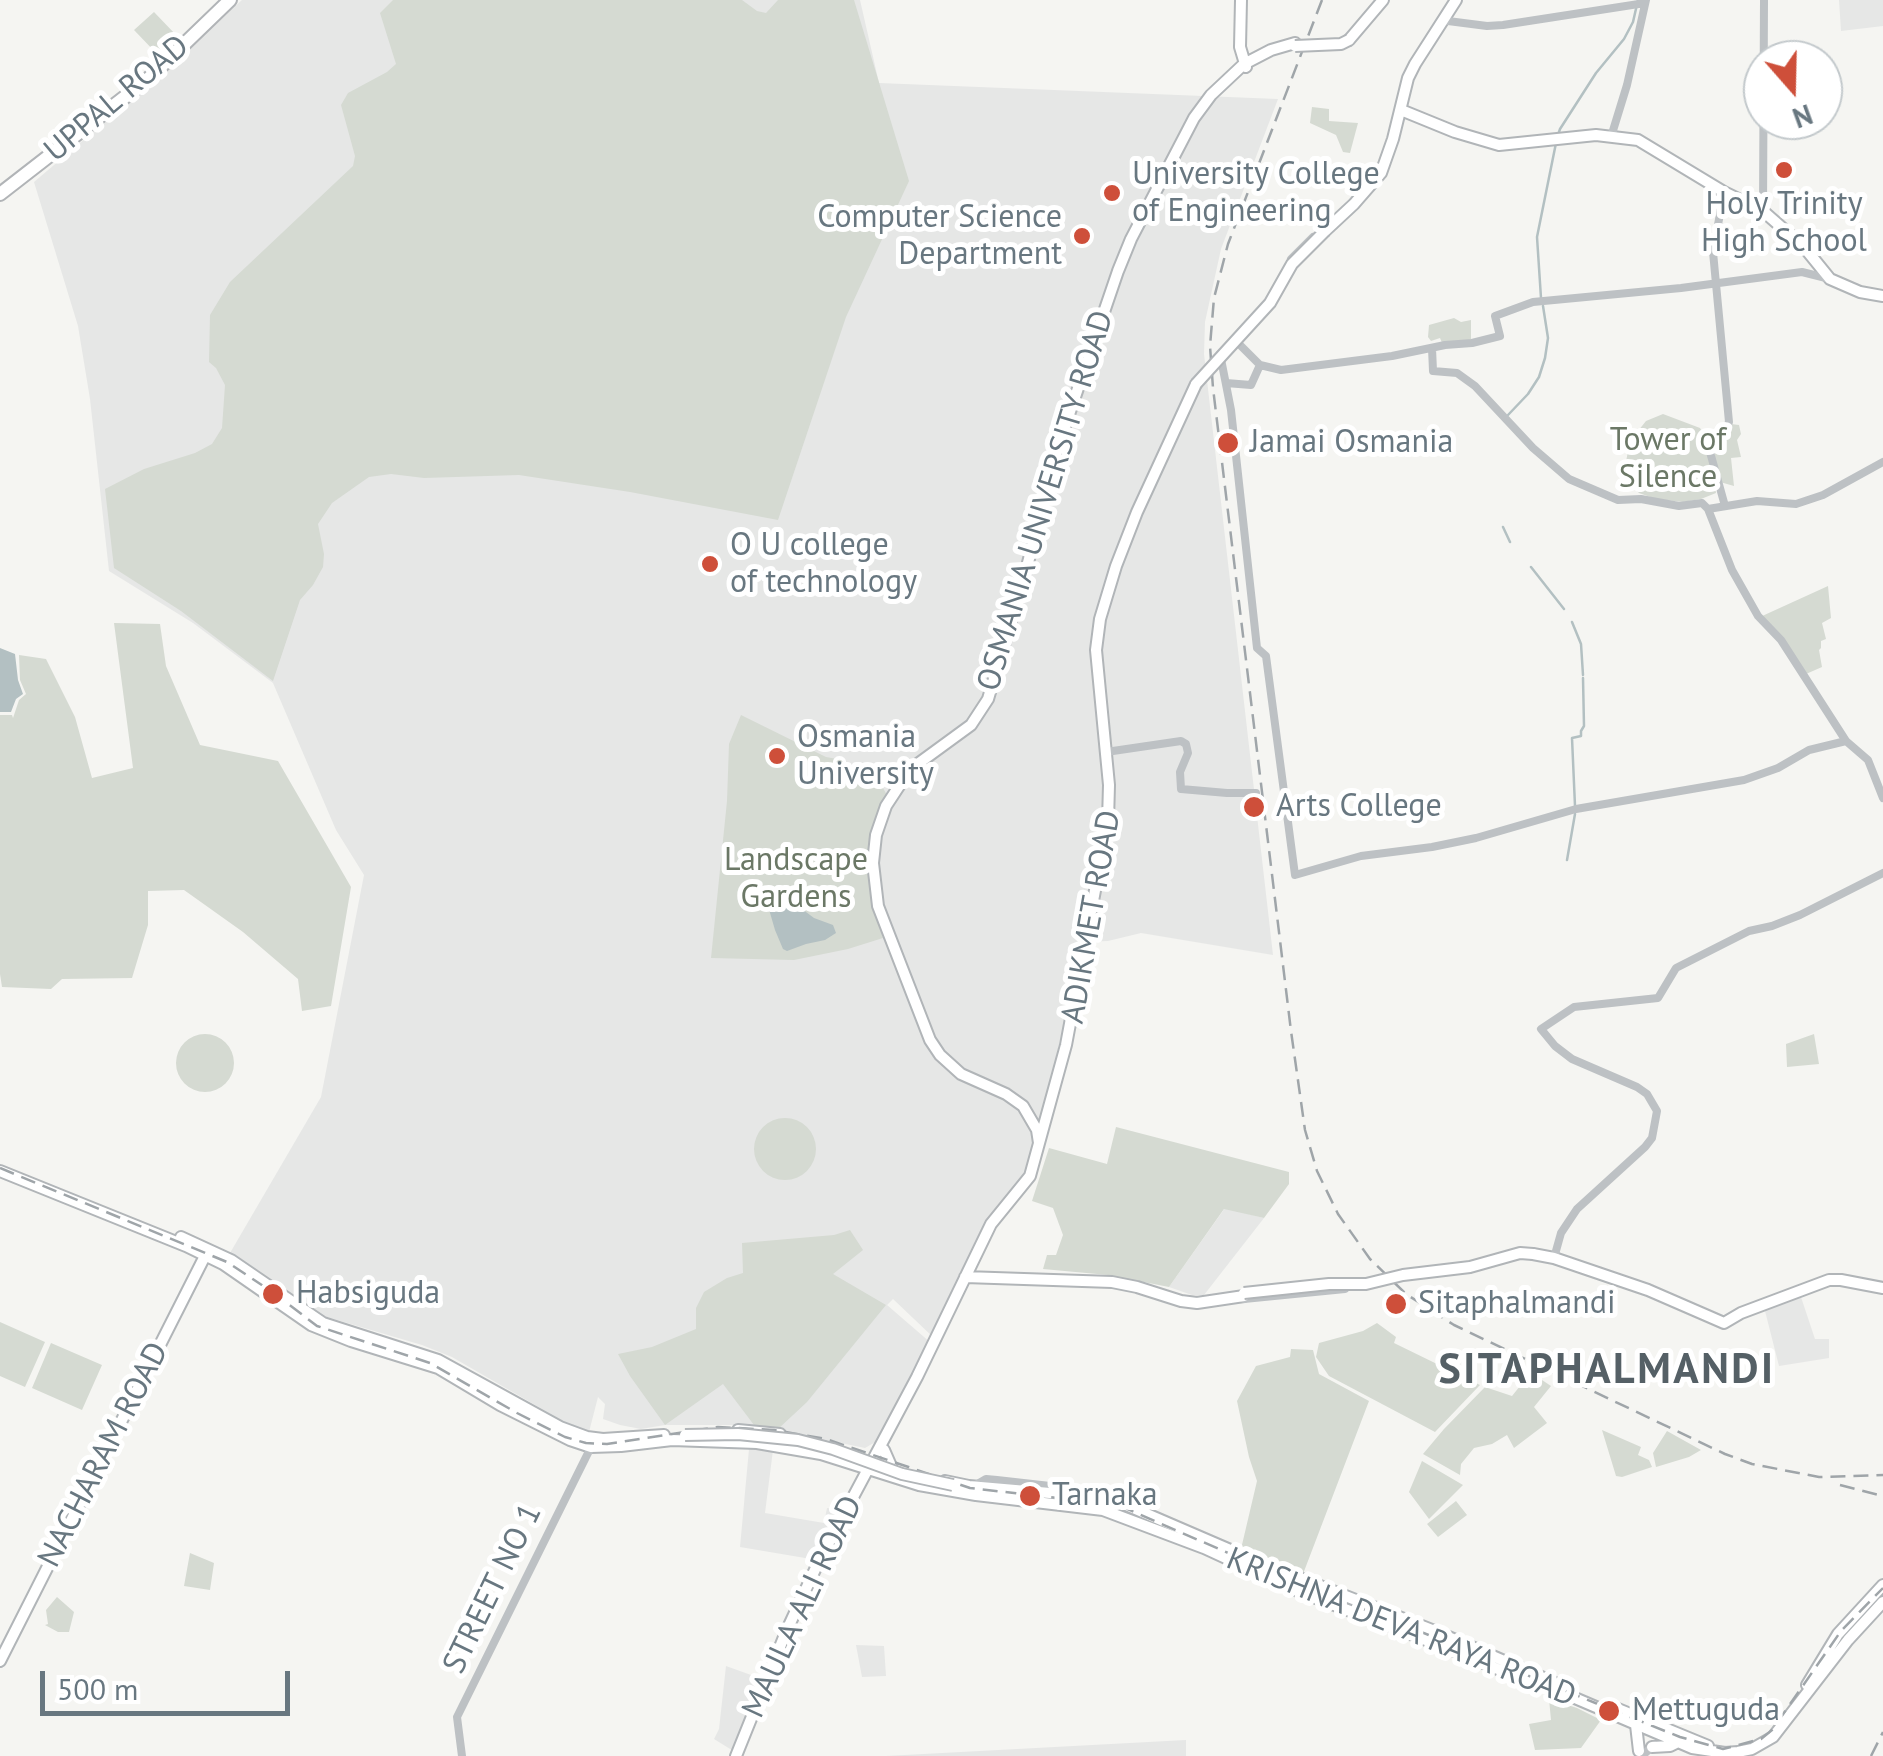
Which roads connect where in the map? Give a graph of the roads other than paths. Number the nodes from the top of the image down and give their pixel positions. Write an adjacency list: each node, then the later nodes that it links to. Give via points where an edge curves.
1 (222, 0): 13 (highway, via 138,80)
2 (230, 0): 13 (highway, UPPAL ROAD, via 148,79)
3 (1244, 0): 9 (main road); 9 (main road, via 1240,47)
4 (1381, 0): 9 (main road, OSMANIA UNIVERSITY ROAD, bridge, via 1341,44 1277,49)
5 (1459, 0): 8 (main road); 10 (main road)
6 (1764, 0): 15 (street)
7 (1641, 3): 8 (street, via 1504,25); 12 (street)
8 (1448, 20): 10 (main road)
9 (1250, 62): 35 (main road, OSMANIA UNIVERSITY ROAD, via 1192,124 1131,239 1060,440 988,698 971,725 919,763 893,792 880,819 874,849 878,906 933,1046 961,1074 1016,1100)
10 (1413, 69): 11 (main road, ADIKMET ROAD)
11 (1400, 110): 12 (main road, via 1505,146); 16 (main road, ADIKMET ROAD, via 1380,173)
12 (1611, 137): 14 (main road, via 1645,144)
13 (0, 191)
14 (1724, 192): 15 (main road); 18 (street, via 1713,252)
15 (1763, 211): 17 (main road)
16 (1327, 229): 20 (street, via 1272,308); 28 (main road, ADIKMET ROAD, bridge, via 1193,390 1142,505 1100,638)
17 (1830, 278): 18 (street, via 1802,272); 19 (main road)
18 (1717, 284): 21 (street, via 1534,302 1495,316 1500,336); 25 (street, via 1729,422 1710,452)
19 (1883, 296)
20 (1236, 341): 22 (street); 23 (street, via 1220,353)
21 (1432, 348): 22 (street, via 1281,370); 26 (street, via 1433,371 1457,373 1475,386 1569,479 1618,500 1702,503)
22 (1260, 365): 23 (street, via 1251,385)
23 (1226, 383): 27 (street, via 1257,648 1266,656 1295,876 1576,809 1761,776 1808,750)
24 (1883, 462): 25 (street, via 1807,501)
25 (1725, 506): 26 (street)
26 (1708, 509): 27 (street, via 1758,616)
27 (1846, 741): 30 (street)
28 (1108, 751): 31 (street, via 1181,741 1188,752 1181,788); 34 (main road, ADIKMET ROAD, via 1103,859); 36 (main road, ADIKMET ROAD, via 1112,821 1070,1045)
29 (1883, 759): 30 (street)
30 (1868, 760): 32 (street)
31 (1256, 793)
32 (1883, 798)
33 (1883, 873): 39 (street, via 1698,956 1671,973 1658,998 1574,1007 1541,1029 1572,1059 1637,1087 1656,1111 1646,1147 1577,1209)
34 (1048, 1115): 35 (main road); 36 (main road, ADIKMET ROAD)
35 (1033, 1122): 36 (main road)
36 (1040, 1150): 40 (main road, via 1032,1182)
37 (0, 1167): 38 (main road)
38 (201, 1253): 43 (main road, via 262,1280 322,1322); 43 (main road, via 311,1325); 58 (main road, NACHARAM ROAD); 61 (main road, NACHARAM ROAD)
39 (1554, 1258): 41 (main road, via 1724,1323 1829,1280); 42 (main road, bridge, via 1520,1253 1365,1285)
40 (969, 1275): 42 (main road, via 1126,1279 1197,1300); 47 (main road)
41 (1883, 1288)
42 (1242, 1295): 42 (street, via 1244,1298 1357,1286 1338,1281)
43 (431, 1362): 44 (main road)
44 (541, 1422): 45 (main road, via 592,1438); 46 (main road)
45 (672, 1437): 46 (main road); 47 (main road, KRISHNA DEVA RAYA ROAD, via 721,1429 769,1432); 50 (main road, bridge, via 797,1443 901,1477)
46 (591, 1447): 68 (street, STREET NO 1, via 457,1717)
47 (873, 1460): 48 (main road, KRISHNA DEVA RAYA ROAD); 48 (main road); 49 (main road, MAULA ALI ROAD); 62 (main road, MAULA ALI ROAD, via 806,1588)
48 (889, 1471): 49 (main road); 50 (main road, KRISHNA DEVA RAYA ROAD, via 918,1485)
49 (865, 1485): 62 (main road, MAULA ALI ROAD)
50 (970, 1488): 51 (main road, KRISHNA DEVA RAYA ROAD, via 1096,1497); 52 (main road, KRISHNA DEVA RAYA ROAD)
51 (1132, 1507): 52 (main road, KRISHNA DEVA RAYA ROAD); 53 (street)
52 (1160, 1525): 53 (main road, KRISHNA DEVA RAYA ROAD); 54 (main road, KRISHNA DEVA RAYA ROAD)
53 (1190, 1533): 54 (main road, KRISHNA DEVA RAYA ROAD)
54 (1255, 1566): 59 (main road, KRISHNA DEVA RAYA ROAD, via 1295,1590)
55 (1883, 1585): 57 (main road, KRISHNA DEVA RAYA ROAD)
56 (1883, 1598): 57 (main road)
57 (1865, 1612): 60 (main road, KRISHNA DEVA RAYA ROAD)
58 (0, 1648)
59 (1463, 1648): 60 (main road, KRISHNA DEVA RAYA ROAD, via 1723,1748 1767,1736); 63 (main road, KRISHNA DEVA RAYA ROAD, via 1500,1670)
60 (1833, 1651): 65 (main road, KRISHNA DEVA RAYA ROAD, via 1784,1726 1764,1744 1726,1754)
61 (0, 1661)
62 (753, 1722): 69 (main road, MAULA ALI ROAD)
63 (1636, 1724): 64 (main road, KRISHNA DEVA RAYA ROAD); 67 (main road)
64 (1659, 1734): 65 (main road, KRISHNA DEVA RAYA ROAD); 66 (street); 67 (street)
65 (1678, 1742): 66 (main road)
66 (1652, 1747): 67 (street)
67 (1639, 1754)
68 (462, 1756)
69 (739, 1756)

